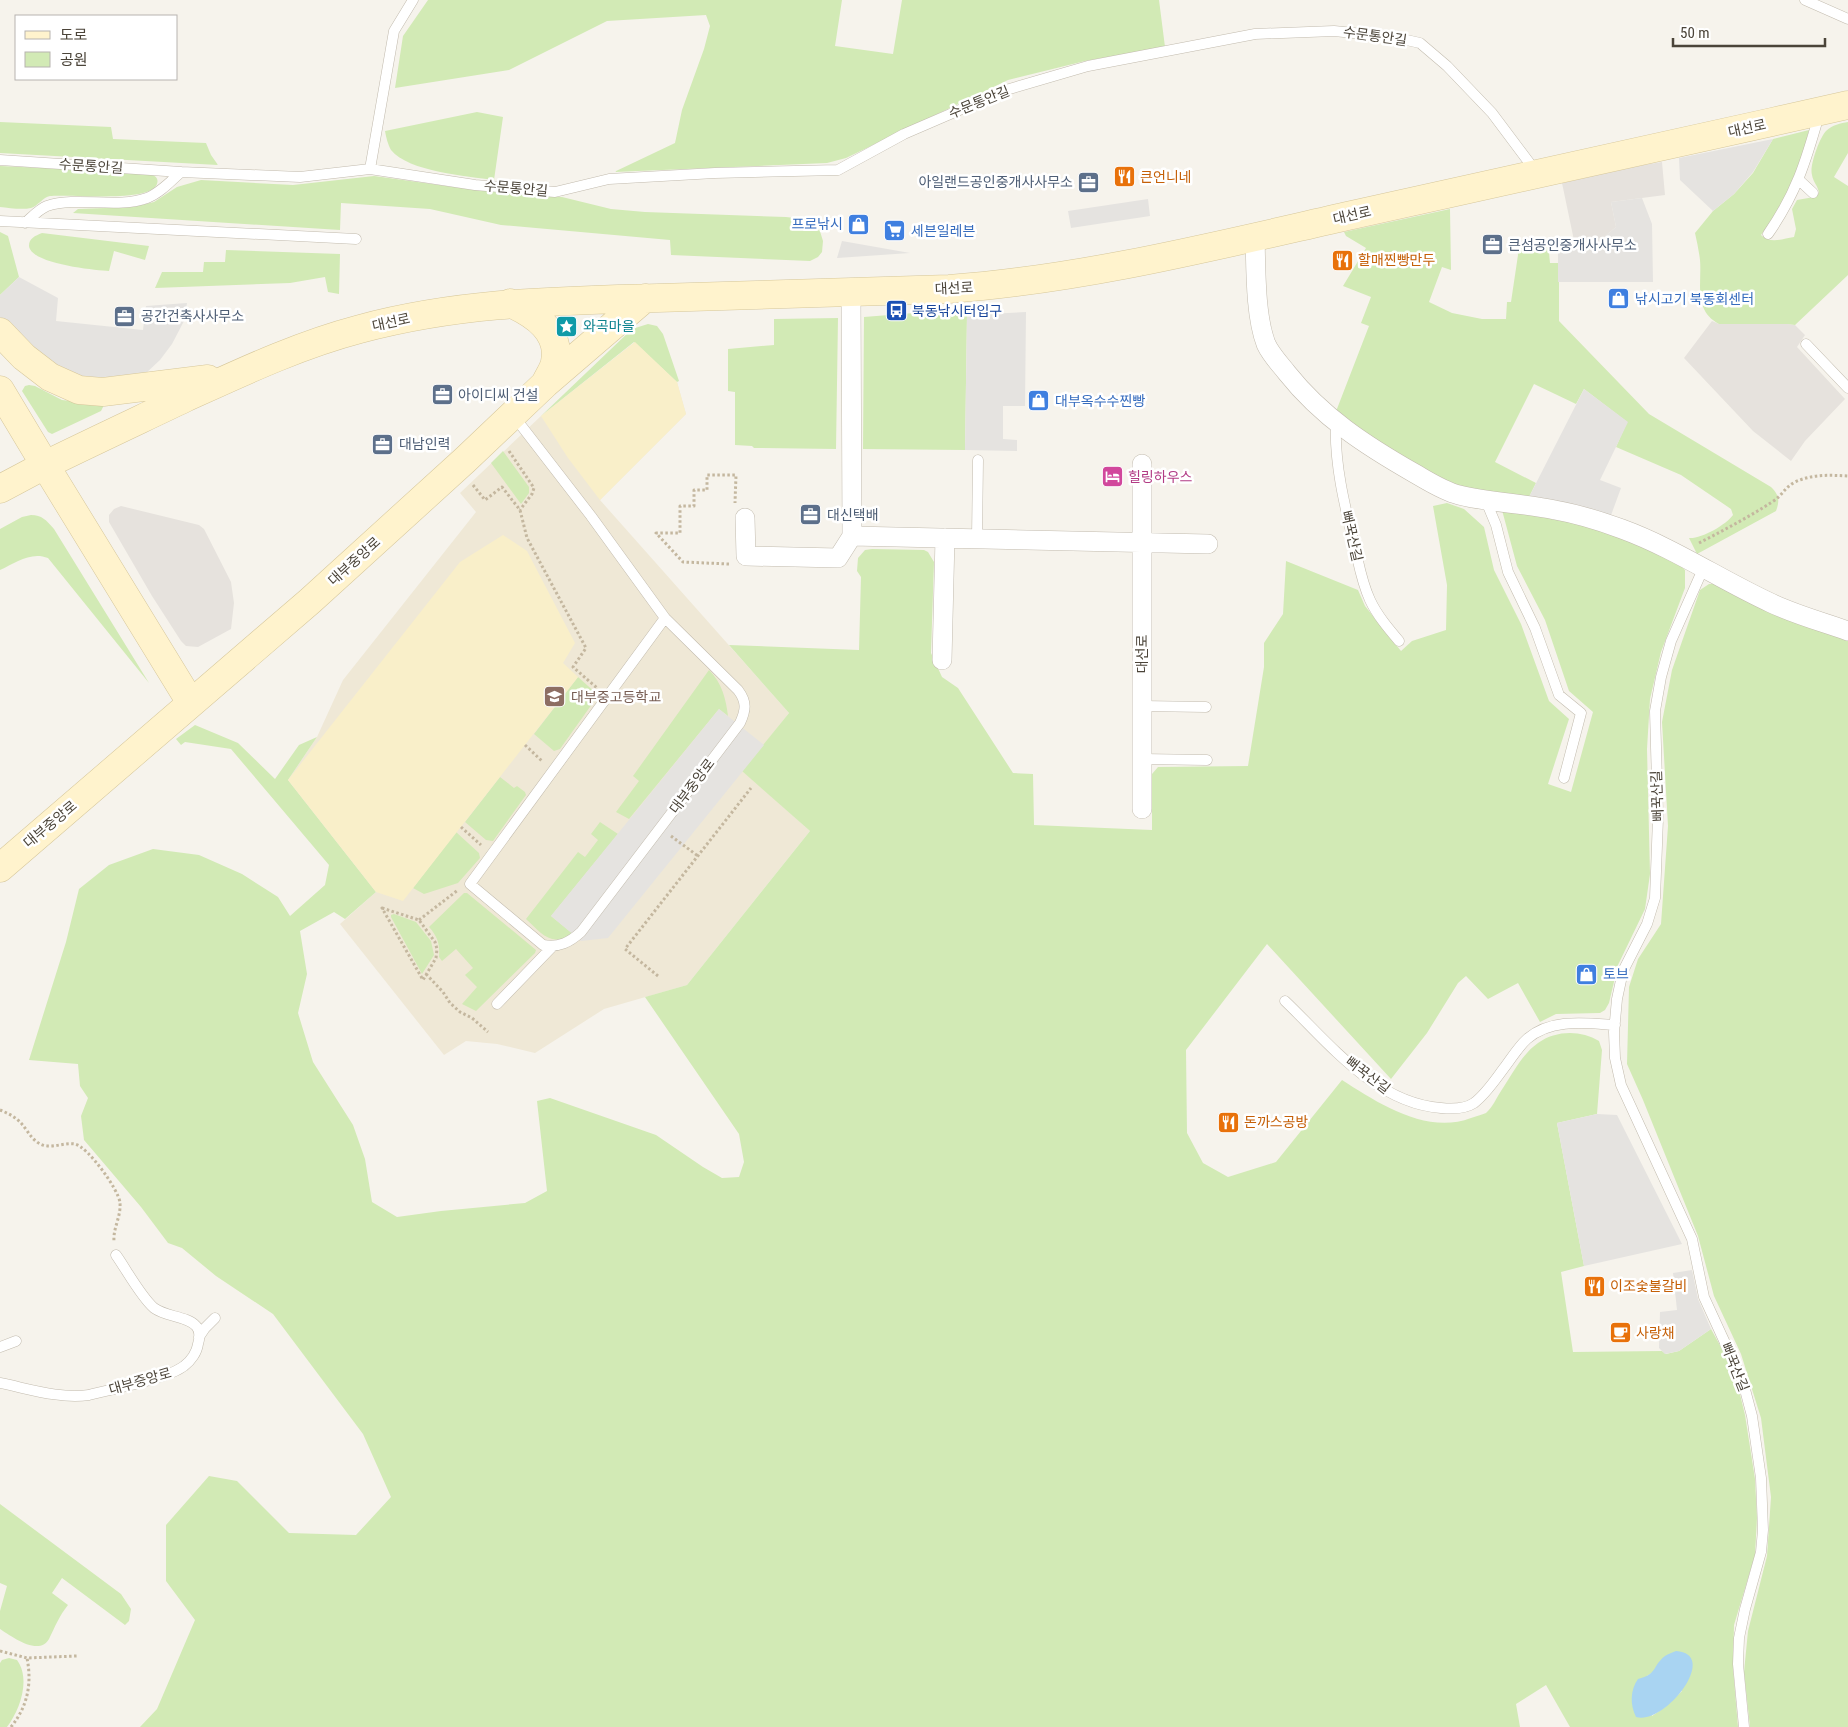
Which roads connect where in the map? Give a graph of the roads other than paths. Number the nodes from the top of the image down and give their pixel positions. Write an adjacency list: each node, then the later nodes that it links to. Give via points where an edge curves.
1 (413, 0): 7 (lane, via 394,31)
2 (1805, 0): 3 (lane)
3 (1848, 19)
4 (1848, 106): 5 (street, 대선로)
5 (1820, 112): 9 (street, 대선로); 10 (lane)
6 (0, 160): 8 (lane, 수문통안길)
7 (370, 169): 8 (lane, 수문통안길, via 300,177); 9 (lane, 수문통안길, via 475,185 555,192 609,180 838,170 904,134 1006,90 1088,66 1255,34 1334,31 1420,43 1492,113)
8 (181, 172): 13 (lane, via 147,198 123,202 68,202 45,207)
9 (1538, 174): 15 (street, 대선로)
10 (1799, 180): 11 (lane); 14 (lane, via 1783,213)
11 (1813, 193)
12 (0, 221): 13 (lane)
13 (25, 223): 16 (lane)
14 (1768, 234)
15 (1255, 236): 17 (street, 대선로, via 1058,277 967,288); 27 (street, via 1258,298 1267,345 1296,384)
16 (356, 239)
17 (850, 292): 18 (street, 대선로); 34 (street)
18 (645, 298): 19 (street, 대선로); 23 (street, 대부중앙로)
19 (510, 303): 22 (street, 대선로, via 361,329 314,343); 23 (street, via 531,313 544,324 552,338 555,363)
20 (0, 332): 22 (street, via 24,358 50,377 79,390 103,392)
21 (1806, 344): 24 (lane)
22 (232, 376): 30 (street, 대선로)
23 (545, 384): 26 (street, 대부중앙로)
24 (1848, 388)
25 (0, 390): 30 (street)
26 (512, 415): 40 (lane, 대부중앙로, via 592,516); 44 (street, 대부중앙로, via 310,601)
27 (1336, 422): 32 (street, via 1376,452 1434,485 1457,495); 42 (lane, 뻐꾹산길, via 1339,472 1363,584 1386,625)
28 (978, 460): 36 (lane)
29 (1142, 464): 37 (street, 대선로)
30 (45, 465): 31 (street, 대선로); 44 (street)
31 (0, 489)
32 (1486, 501): 39 (street, via 1553,509 1586,517 1623,529); 49 (lane, via 1508,572 1535,628 1559,695 1581,713)
33 (745, 519): 34 (street, via 746,556 838,558)
34 (852, 536): 35 (street)
35 (945, 538): 36 (street); 43 (street)
36 (977, 538): 37 (street)
37 (1142, 542): 38 (street); 45 (street, 대선로)
38 (1208, 544)
39 (1703, 569): 41 (street, via 1773,604); 55 (lane, 뻐꾹산길, via 1671,641 1661,677 1655,711 1658,818 1655,898 1647,924 1623,971)
40 (665, 618): 52 (lane, via 470,884 543,945); 52 (lane, 대부중앙로, via 738,690 746,706 740,723 581,932 568,942)
41 (1848, 632)
42 (1399, 640)
43 (942, 660)
44 (191, 703): 51 (street, 대부중앙로)
45 (1142, 706): 46 (lane); 47 (street, 대선로)
46 (1206, 707)
47 (1142, 759): 48 (lane); 50 (street, 대선로)
48 (1207, 760)
49 (1564, 778)
50 (1142, 809)
51 (0, 868)
52 (552, 947): 54 (lane, 대부중앙로)
53 (1285, 1000): 55 (lane, 뻐꾹산길, via 1355,1068 1381,1088 1406,1100 1454,1109 1472,1104 1485,1093 1526,1039 1539,1030 1568,1023)
54 (497, 1004)
55 (1615, 1025): 62 (lane, 뻐꾹산길, via 1615,1058 1621,1085 1692,1239 1704,1297 1742,1382 1752,1416 1764,1530 1739,1638)
56 (116, 1254): 58 (lane, via 153,1307 165,1315 191,1322 197,1327)
57 (215, 1318): 58 (lane, 대부중앙로)
58 (200, 1337): 61 (lane, 대부중앙로, via 194,1356 171,1374 89,1395 63,1396)
59 (16, 1341): 60 (lane)
60 (0, 1347)
61 (0, 1383)
62 (1744, 1727)

